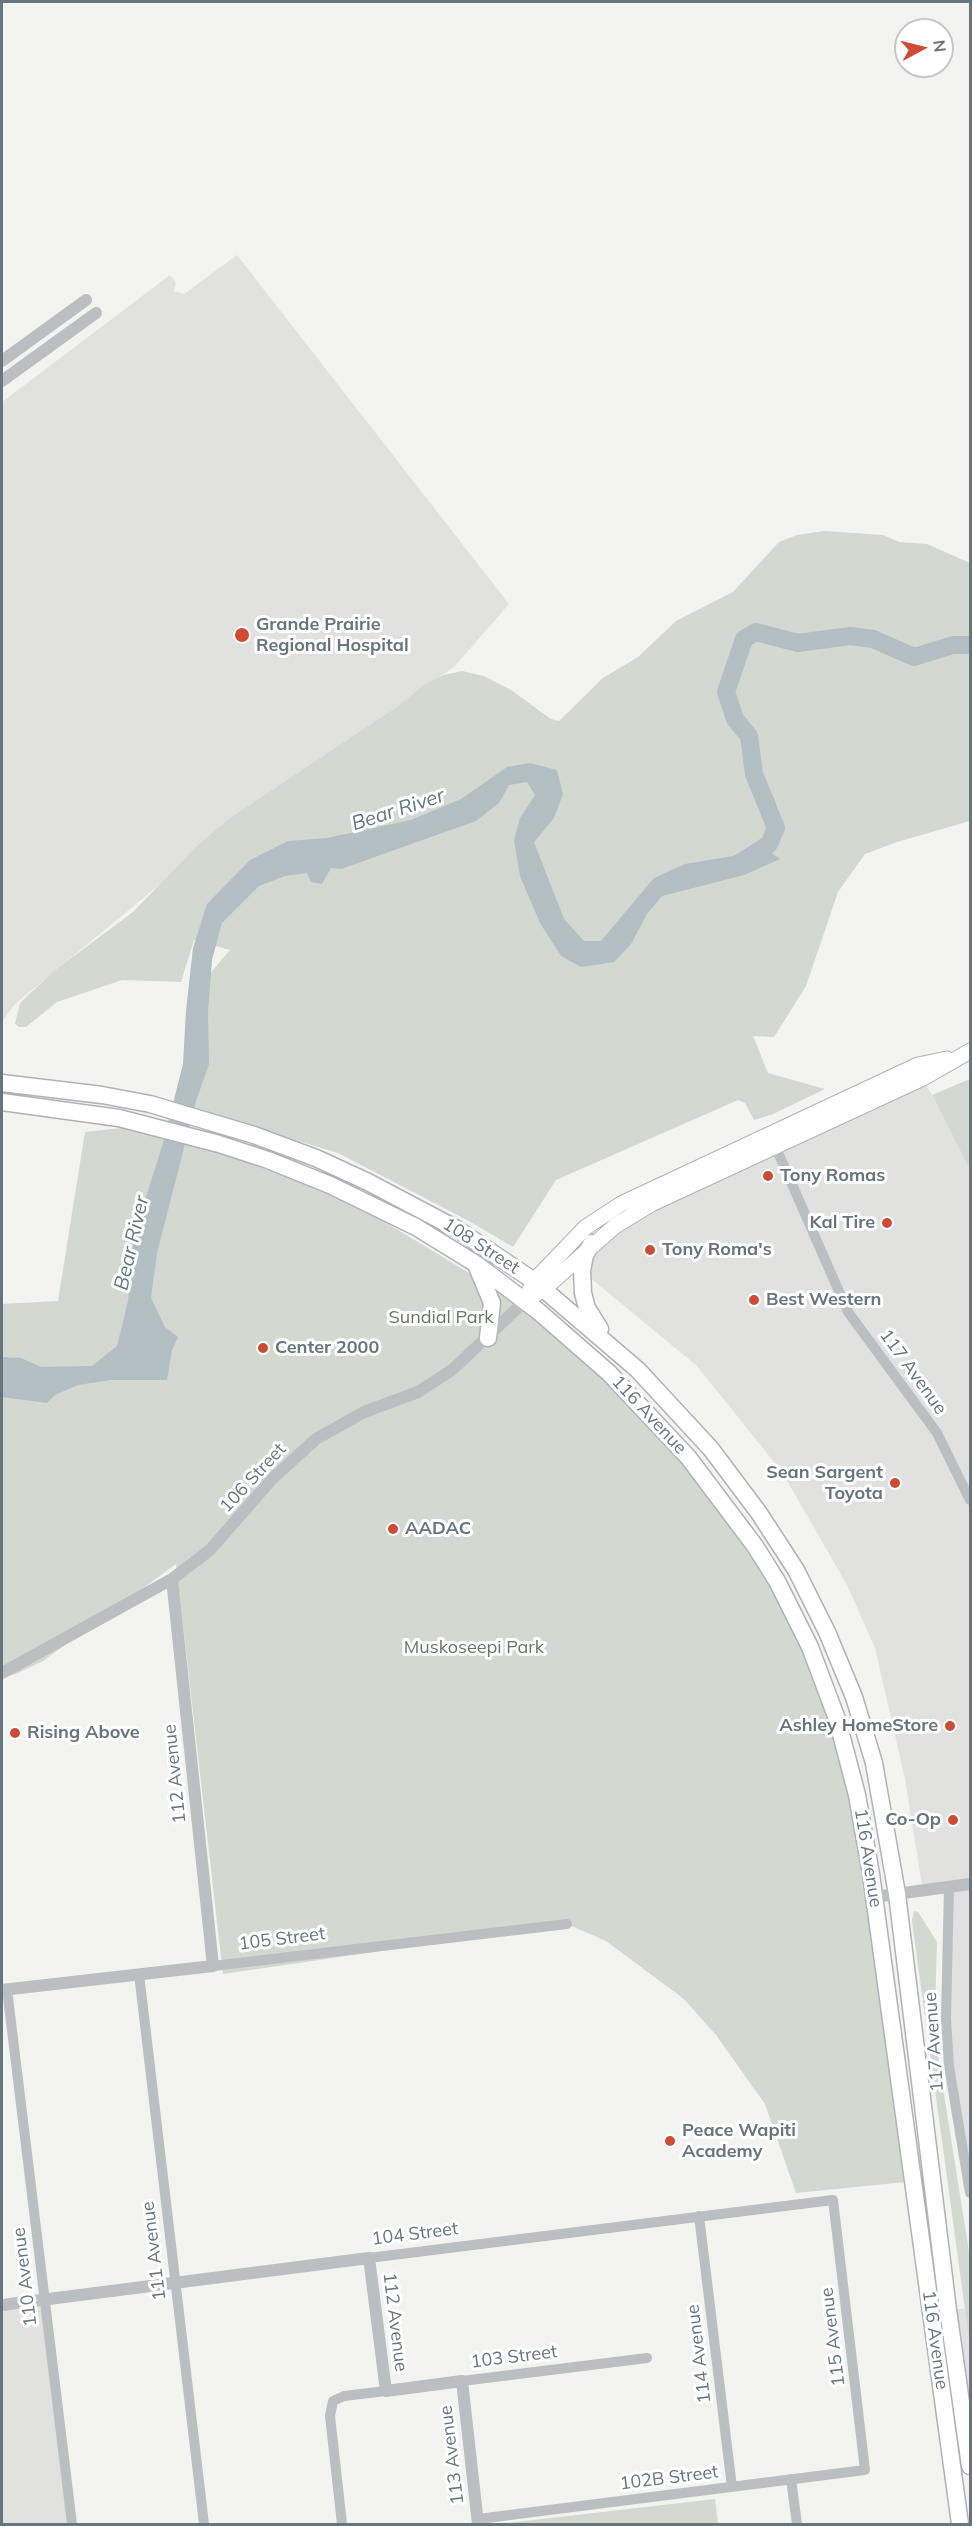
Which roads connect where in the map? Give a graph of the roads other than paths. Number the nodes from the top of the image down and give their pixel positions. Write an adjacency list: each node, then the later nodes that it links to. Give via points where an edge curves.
1 (86, 300): 3 (street)
2 (96, 314): 4 (street)
3 (2, 361)
4 (2, 381)
5 (970, 1051): 8 (main road, 108 Street, via 923,1078)
6 (2, 1083): 11 (main road, 108 Street, via 150,1104 295,1150 388,1192 471,1238)
7 (2, 1102): 10 (main road, 108 Street, via 144,1124 268,1161 363,1200)
8 (772, 1139): 9 (main road, 108 Street, via 651,1204); 11 (main road, 108 Street, via 621,1204 586,1227); 15 (street, 117 Avenue, via 848,1312 937,1433)
9 (592, 1244): 11 (main road, 108 Street); 14 (main road, via 582,1271 583,1293 587,1308)
10 (476, 1264): 12 (main road, 108 Street); 13 (main road, via 492,1303)
11 (539, 1285): 12 (main road); 14 (main road, 116 Avenue)
12 (525, 1301): 13 (street, 106 Street); 21 (main road, 116 Avenue, via 609,1373 670,1436 735,1517 777,1581 810,1647 837,1719 858,1795)
13 (488, 1338): 16 (street, 106 Street, via 452,1370 417,1392 364,1412 316,1439 272,1479 210,1550)
14 (608, 1342): 20 (main road, 116 Avenue, via 665,1397 738,1484 813,1600 842,1664 866,1733)
15 (970, 1500)
16 (172, 1579): 17 (street, 106 Street); 23 (street, 112 Avenue)
17 (2, 1673)
18 (970, 1884): 19 (street)
19 (950, 1887): 20 (street); 26 (street, 117 Avenue, via 946,2019 949,2066)
20 (897, 1894): 21 (street); 36 (main road, 116 Avenue)
21 (874, 1898): 45 (main road, 116 Avenue)
22 (567, 1924): 23 (street, 105 Street)
23 (213, 1966): 24 (street, 105 Street)
24 (139, 1974): 25 (street, 105 Street); 30 (street, 111 Avenue)
25 (4, 1990): 31 (street, 110 Avenue)
26 (970, 2193)
27 (833, 2200): 28 (street, 104 Street); 37 (street, 115 Avenue)
28 (699, 2216): 29 (street, 104 Street); 39 (street, 114 Avenue)
29 (369, 2258): 30 (street, 104 Street); 35 (street, 112 Avenue)
30 (174, 2283): 31 (street, 104 Street); 42 (street, 111 Avenue)
31 (44, 2300): 32 (street, 104 Street); 41 (street, 110 Avenue)
32 (2, 2305)
33 (647, 2358): 34 (street, 103 Street)
34 (462, 2381): 35 (street, 103 Street); 40 (street, 113 Avenue)
35 (386, 2391): 43 (street, 112 Avenue, via 333,2401 330,2416)
36 (970, 2466)
37 (866, 2470): 38 (street, 102B Street)
38 (791, 2479): 39 (street, 102B Street); 44 (street)
39 (732, 2487): 40 (street, 102B Street)
40 (478, 2522)
41 (72, 2524)
42 (204, 2524)
43 (342, 2524)
44 (797, 2524)
45 (960, 2524)

